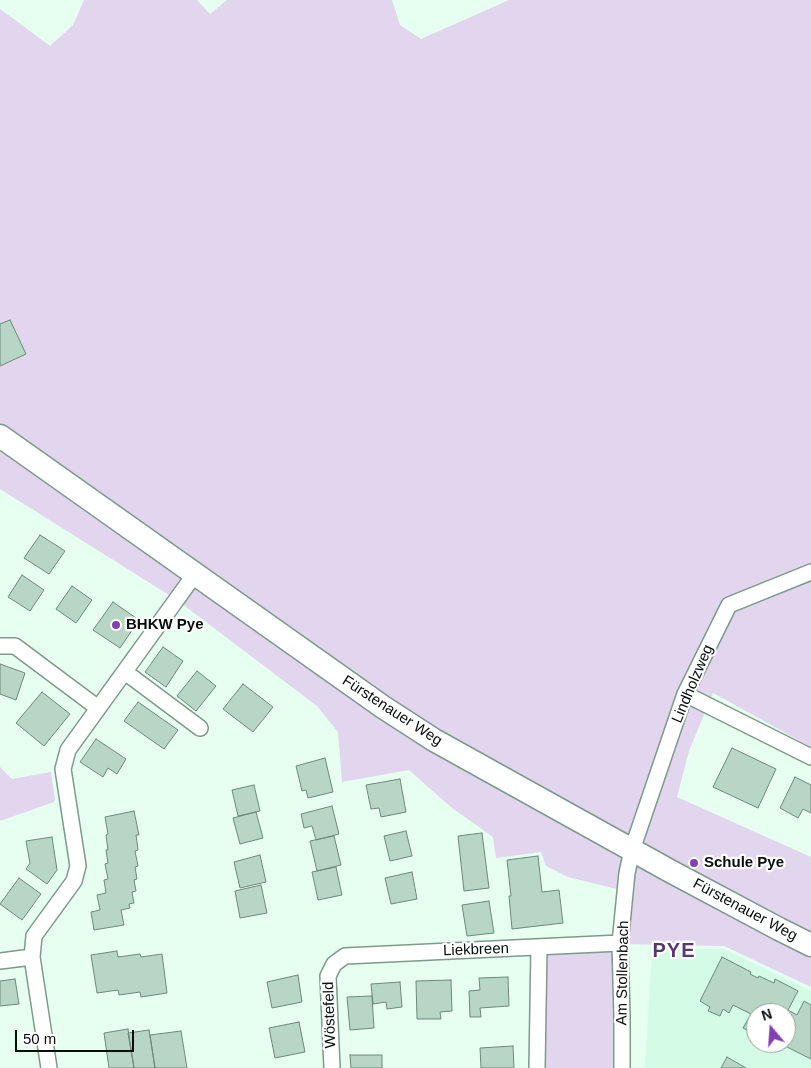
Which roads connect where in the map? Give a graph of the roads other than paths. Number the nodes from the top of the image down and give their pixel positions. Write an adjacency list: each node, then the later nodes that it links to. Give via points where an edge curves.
1 (0, 436): 3 (street, Fürstenauer Weg)
2 (811, 572): 6 (street, Lindholzweg, via 729,605)
3 (195, 574): 5 (street); 10 (street, Fürstenauer Weg, via 434,740)
4 (0, 646): 7 (street, via 15,646)
5 (124, 672): 7 (street); 8 (street)
6 (685, 694): 9 (street); 10 (street, Lindholzweg)
7 (98, 708): 14 (street, via 68,750 63,769 78,866 74,881 34,936)
8 (200, 728)
9 (811, 756)
10 (632, 850): 11 (street, Am Stollenbach); 12 (street, Fürstenauer Weg)
11 (620, 944): 13 (street, Liekbreen); 20 (street, Am Stollenbach)
12 (811, 944)
13 (539, 947): 16 (street, Liekbreen, via 345,956); 19 (street)
14 (32, 957): 15 (street); 17 (street)
15 (0, 961)
16 (334, 964): 18 (street, Wöstefeld, via 328,976)
17 (49, 1068)
18 (332, 1068)
19 (537, 1068)
20 (622, 1068)

